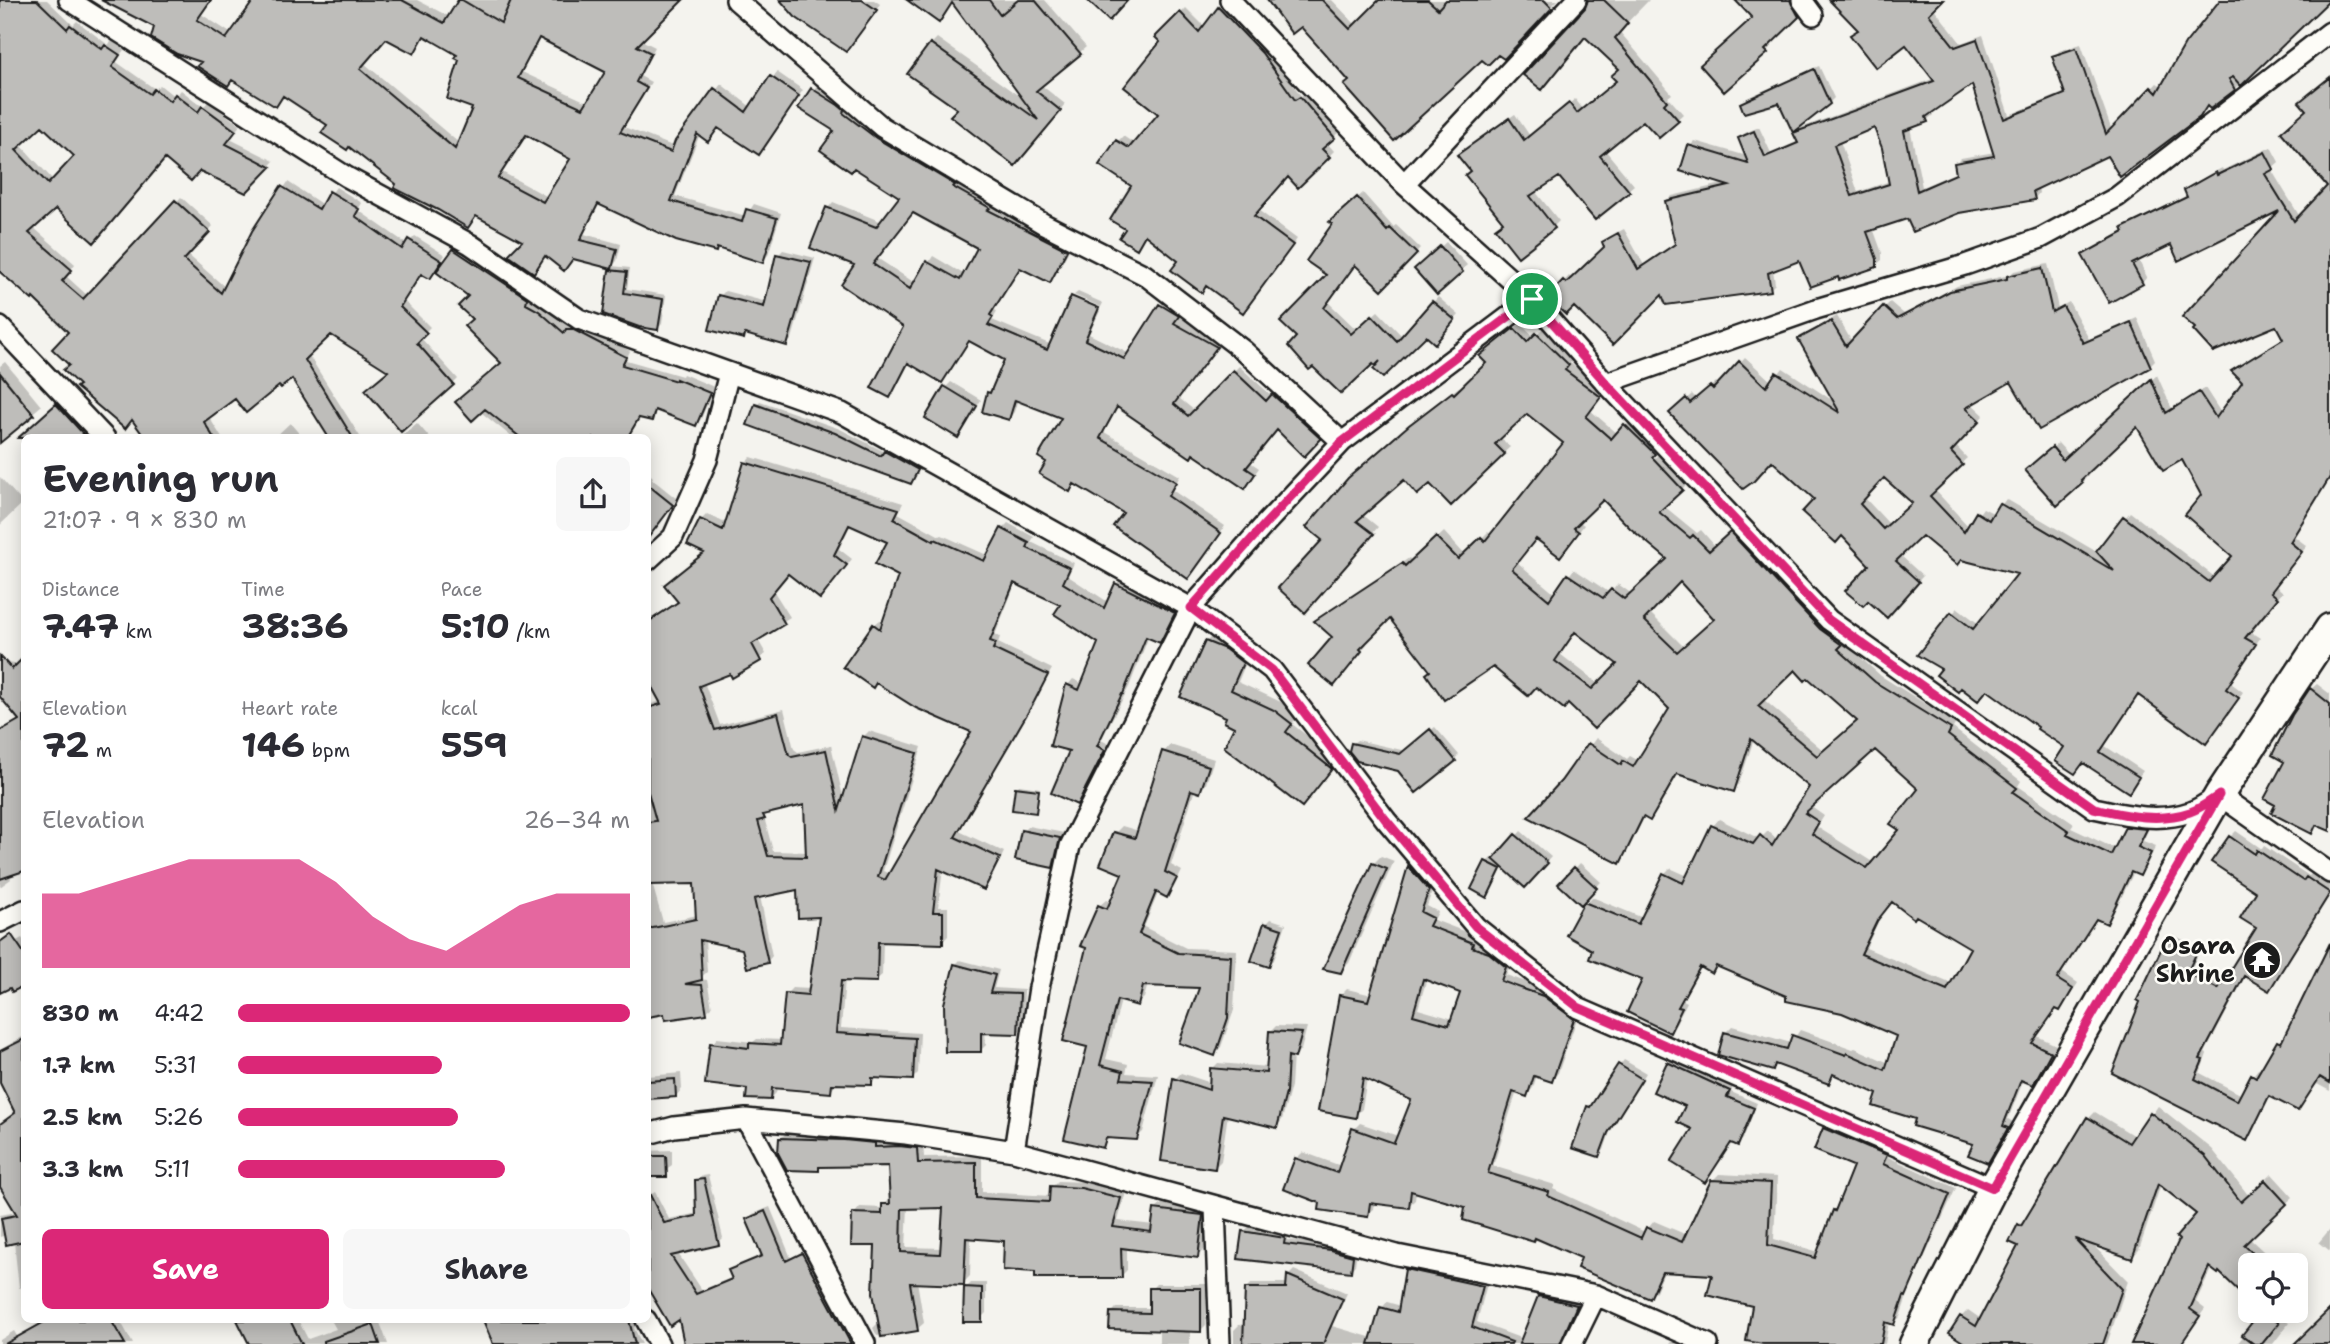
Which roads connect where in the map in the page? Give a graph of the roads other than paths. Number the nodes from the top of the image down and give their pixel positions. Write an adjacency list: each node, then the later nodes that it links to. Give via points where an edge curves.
1 (69, 0): 9 (street, via 347,177 470,244 579,319)
2 (736, 0): 12 (street, via 882,127 1044,224 1145,275 1244,351)
3 (1230, 0): 6 (street)
4 (1576, 0): 6 (street)
5 (2330, 32): 10 (street, via 2117,197 2041,238 1816,309)
6 (1404, 184): 7 (street)
7 (1532, 299): 10 (street); 12 (street)
8 (0, 327): 11 (street)
9 (729, 373): 13 (street, via 702,471 673,537); 14 (street, via 842,413)
10 (1606, 383): 16 (street, via 1829,620 2094,808 2165,818 2191,812)
11 (101, 434)
12 (1342, 442): 14 (street)
13 (651, 557)
14 (1191, 608): 22 (street, via 1070,846 1039,988); 23 (street, via 1272,670 1386,820 1476,927 1578,1007)
15 (2330, 628): 16 (street)
16 (2219, 795): 17 (street); 23 (street)
17 (2330, 873)
18 (21, 912): 19 (street)
19 (0, 922)
20 (746, 1119): 21 (street); 22 (street); 27 (street)
21 (651, 1133)
22 (1014, 1150): 24 (street)
23 (1993, 1188): 32 (street)
24 (1215, 1207): 25 (street, via 1397,1255); 29 (street)
25 (1596, 1295): 30 (street); 31 (street)
26 (648, 1323): 28 (street)
27 (865, 1343)
28 (659, 1344)
29 (1220, 1344)
30 (1572, 1344)
31 (1708, 1344)
32 (1913, 1344)

